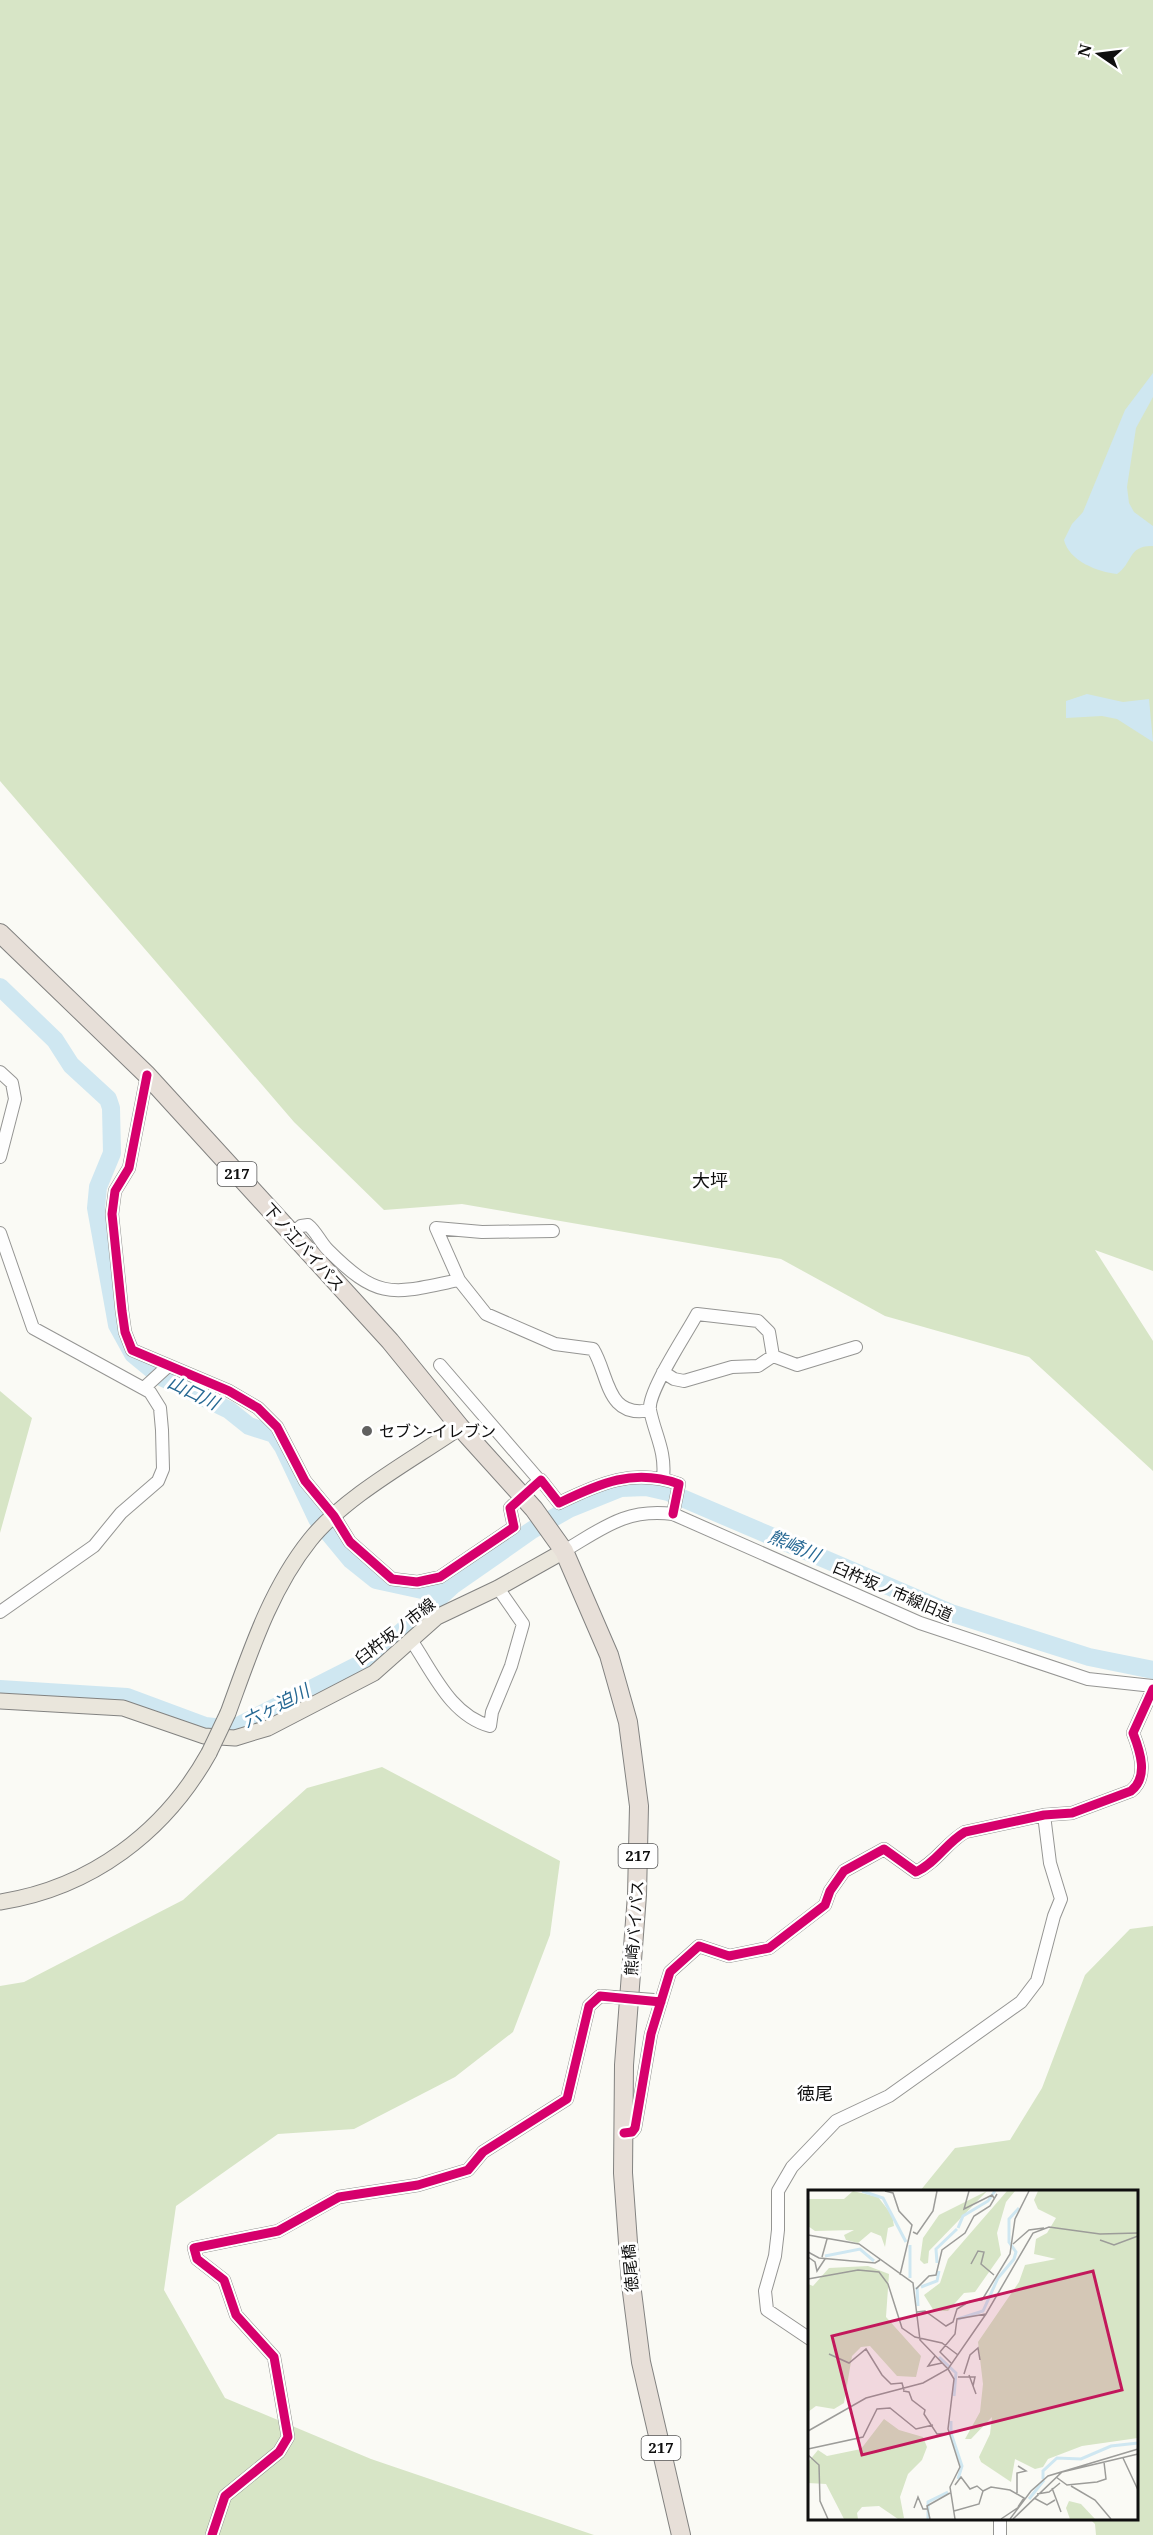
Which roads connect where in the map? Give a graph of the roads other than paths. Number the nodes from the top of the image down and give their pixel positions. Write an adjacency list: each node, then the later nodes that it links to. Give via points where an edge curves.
1 (0, 933): 3 (highway, 下ノ江バイパス / 217)
2 (0, 1072): 4 (street, via 12,1083 15,1099)
3 (147, 1075): 7 (highway, 下ノ江バイパス / 217); 12 (street, via 129,1168 115,1191 112,1214 128,1341 132,1350)
4 (0, 1157)
5 (553, 1231): 8 (street, via 436,1228)
6 (0, 1233): 14 (street, via 33,1328)
7 (292, 1234): 8 (street, via 308,1225 318,1241 354,1276 386,1290); 17 (highway, 下ノ江バイパス / 217, via 390,1341)
8 (459, 1280): 16 (street, via 486,1314 555,1344 593,1349 608,1389 618,1402 628,1410)
9 (856, 1347): 10 (street, via 797,1365)
10 (773, 1356): 13 (street, via 758,1366 732,1367 684,1381); 13 (street, via 769,1332 758,1321 697,1314)
11 (440, 1365): 15 (street)
12 (167, 1367): 14 (street); 24 (street, via 229,1391 258,1408 277,1427 305,1481)
13 (663, 1372): 16 (street)
14 (146, 1387): 27 (street, via 160,1408 163,1469 158,1481 121,1513 94,1546)
15 (465, 1397): 17 (street); 19 (street)
16 (650, 1410): 21 (street, via 660,1439)
17 (448, 1412): 18 (highway, 下ノ江バイパス / 217)
18 (460, 1427): 20 (highway, 下ノ江バイパス / 217); 24 (main road)
19 (506, 1444): 20 (street); 21 (street, via 536,1484 559,1503 615,1479)
20 (489, 1460): 25 (highway, 下ノ江バイパス / 217, via 534,1509)
21 (663, 1478): 23 (street, via 679,1484)
22 (513, 1505): 24 (street, via 510,1508 514,1527 508,1533 440,1577 417,1582 392,1579 350,1542)
23 (673, 1512): 25 (street, 臼杵坂ノ市線旧道, via 650,1511 624,1517); 29 (street, 臼杵坂ノ市線旧道, via 920,1623 1088,1679)
24 (332, 1519): 32 (main road, bridge, via 314,1536 280,1586 256,1633 228,1713 209,1753 194,1780 161,1821 124,1852 80,1878 18,1900)
25 (564, 1551): 26 (main road, 臼杵坂ノ市線); 34 (highway, 熊崎バイパス / 217, via 609,1656 628,1722 639,1806 637,1895 624,2066)
26 (498, 1588): 28 (main road, 臼杵坂ノ市線, via 437,1617); 28 (street, via 523,1624 490,1726 474,1721 456,1707)
27 (0, 1612)
28 (411, 1640): 30 (main road, 臼杵坂ノ市線, via 374,1673 268,1728 234,1738 204,1736 123,1708)
29 (1153, 1688): 31 (street, via 1133,1733 1142,1761 1135,1788 1083,1810)
30 (0, 1701)
31 (1044, 1815): 33 (street, via 965,1832 929,1866 916,1872 884,1849 844,1871 825,1905 769,1948 729,1956 699,1946 670,1972); 36 (street, via 1050,1863 1061,1899 1037,1981 1021,2002 890,2096 836,2121 792,2167 777,2191 778,2230 765,2291 766,2310)
32 (0, 1902)
33 (657, 2001): 34 (street, via 635,2128); 37 (street, bridge, via 600,1996 589,2006 567,2099 483,2152 468,2170 418,2185 339,2197 278,2231 194,2248 197,2259 224,2280 236,2315 274,2358 288,2437 279,2452 225,2496)
34 (624, 2133): 35 (highway, 熊崎バイパス / 217)
35 (623, 2173): 38 (highway, 徳尾橋 / 217, via 641,2362)
36 (808, 2338)
37 (212, 2535)
38 (681, 2535)

